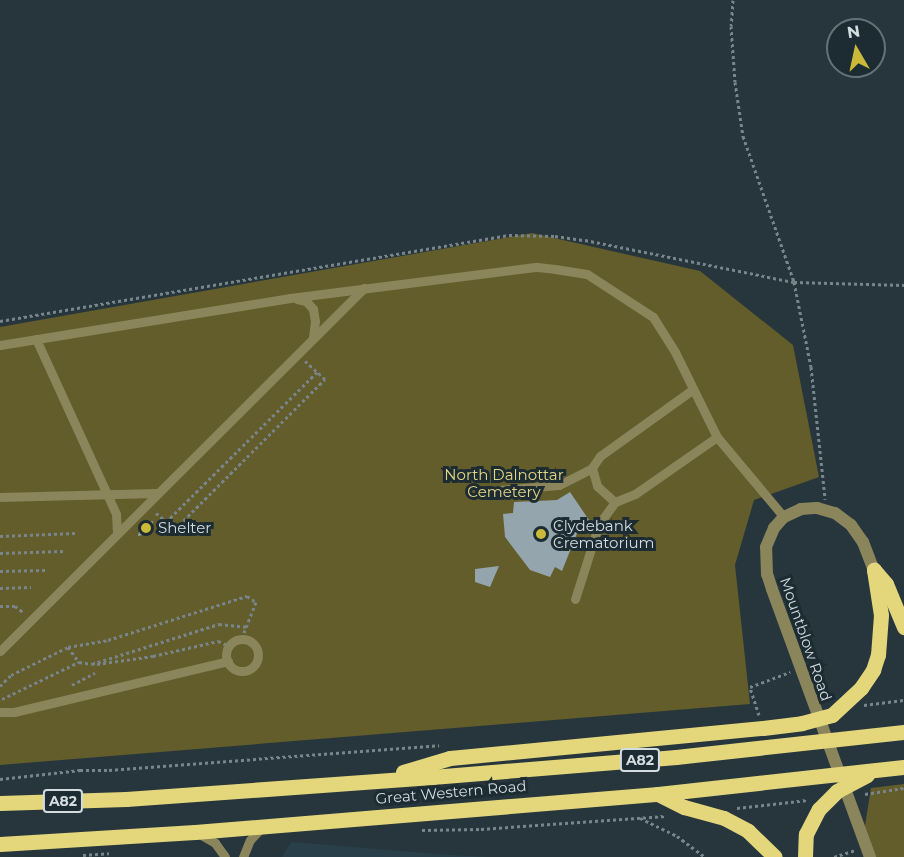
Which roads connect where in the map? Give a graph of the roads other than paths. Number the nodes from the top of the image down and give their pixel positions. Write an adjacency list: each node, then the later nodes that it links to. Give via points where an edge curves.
1 (364, 288): 2 (lane); 3 (lane); 6 (lane, via 537,267 587,274 653,317)
2 (290, 298): 3 (lane, via 306,301 313,309); 4 (lane)
3 (314, 338): 10 (lane)
4 (36, 339): 5 (lane); 11 (lane)
5 (0, 345)
6 (692, 390): 7 (lane); 8 (lane, via 600,456)
7 (717, 437): 13 (lane, via 635,494); 14 (lane)
8 (592, 468): 9 (lane, via 559,485); 13 (lane, via 597,486)
9 (487, 491)
10 (156, 492): 11 (lane); 15 (lane)
11 (106, 494): 12 (lane); 15 (lane, via 116,514)
12 (0, 497)
13 (615, 502): 17 (lane, via 599,524)
14 (784, 518): 16 (street, via 801,509 825,509 844,518 862,542); 35 (street, Mountblow Road, via 769,537 766,567)
15 (117, 533): 19 (lane)
16 (874, 570): 18 (main road, via 886,584); 25 (main road, via 881,636 873,670 861,688 832,716 763,728 450,758)
17 (575, 599)
18 (904, 627)
19 (0, 651)
20 (228, 661): 20 (lane, via 244,671 256,663 256,648 241,640 230,646); 21 (lane, via 14,712)
21 (0, 712)
22 (904, 732): 25 (main road, Great Western Road / A82, via 676,757)
23 (904, 766): 24 (main road, Great Western Road / A82)
24 (878, 770): 26 (main road, Great Western Road / A82); 34 (main road, A82, via 837,791 824,803 806,834)
25 (375, 780): 27 (main road, Great Western Road / A82, via 136,798)
26 (658, 794): 28 (main road, Great Western Road / A82); 33 (main road, via 684,807 724,818 748,831)
27 (0, 803)
28 (264, 826): 29 (main road, Great Western Road / A82); 32 (lane, via 250,840)
29 (195, 832): 30 (main road, Great Western Road / A82); 31 (lane, via 214,843)
30 (0, 844)
31 (225, 857)
32 (243, 857)
33 (775, 857)
34 (805, 857)
35 (870, 857)

